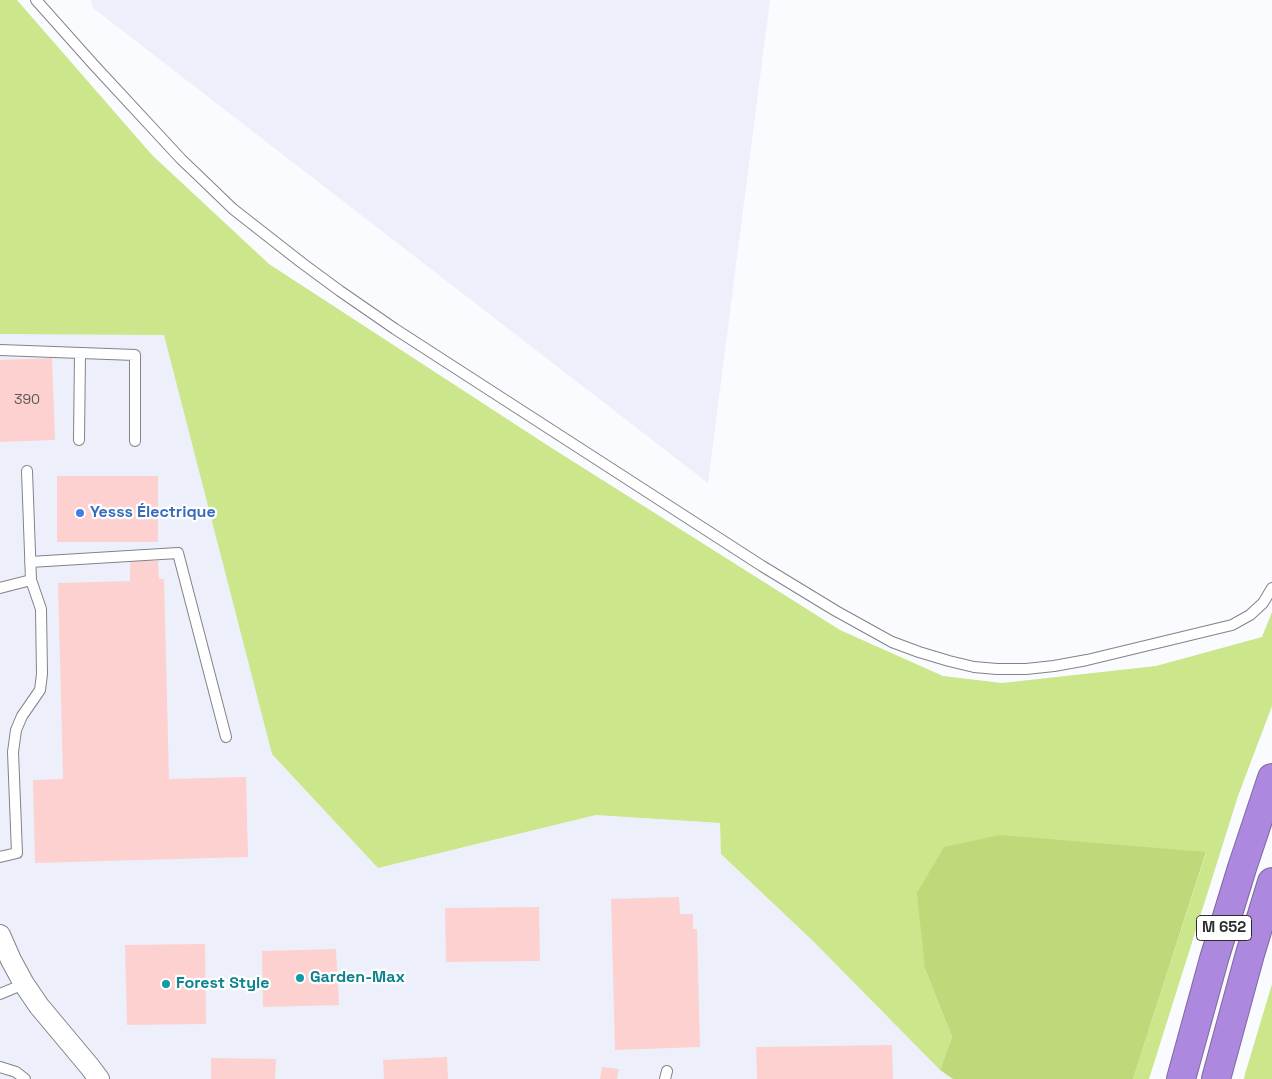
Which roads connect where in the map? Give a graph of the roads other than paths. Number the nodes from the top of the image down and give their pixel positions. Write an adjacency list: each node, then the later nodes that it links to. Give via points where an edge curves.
1 (36, 0): 10 (lane, via 181,158 233,209 340,292 754,561 892,642 974,667 1026,669 1054,666 1232,625 1250,615)
2 (0, 350): 3 (lane)
3 (80, 353): 4 (lane); 5 (lane, via 135,355)
4 (79, 440)
5 (135, 441)
6 (27, 471): 7 (lane)
7 (30, 562): 8 (lane); 11 (lane, via 178,553)
8 (31, 580): 9 (lane); 13 (lane, via 41,609 42,674 40,690 16,730 12,752 17,853)
9 (0, 588)
10 (1272, 588)
11 (226, 737)
12 (1272, 778): 15 (highway, M 652)
13 (0, 857)
14 (1272, 882): 24 (highway, M 652)
15 (1227, 917): 22 (highway, via 1202,974); 23 (highway, M 652)
16 (0, 935): 17 (street)
17 (24, 984): 18 (lane); 21 (street)
18 (0, 994)
19 (0, 1067): 20 (lane)
20 (25, 1079)
21 (98, 1079)
22 (1166, 1079)
23 (1182, 1079)
24 (1216, 1079)

